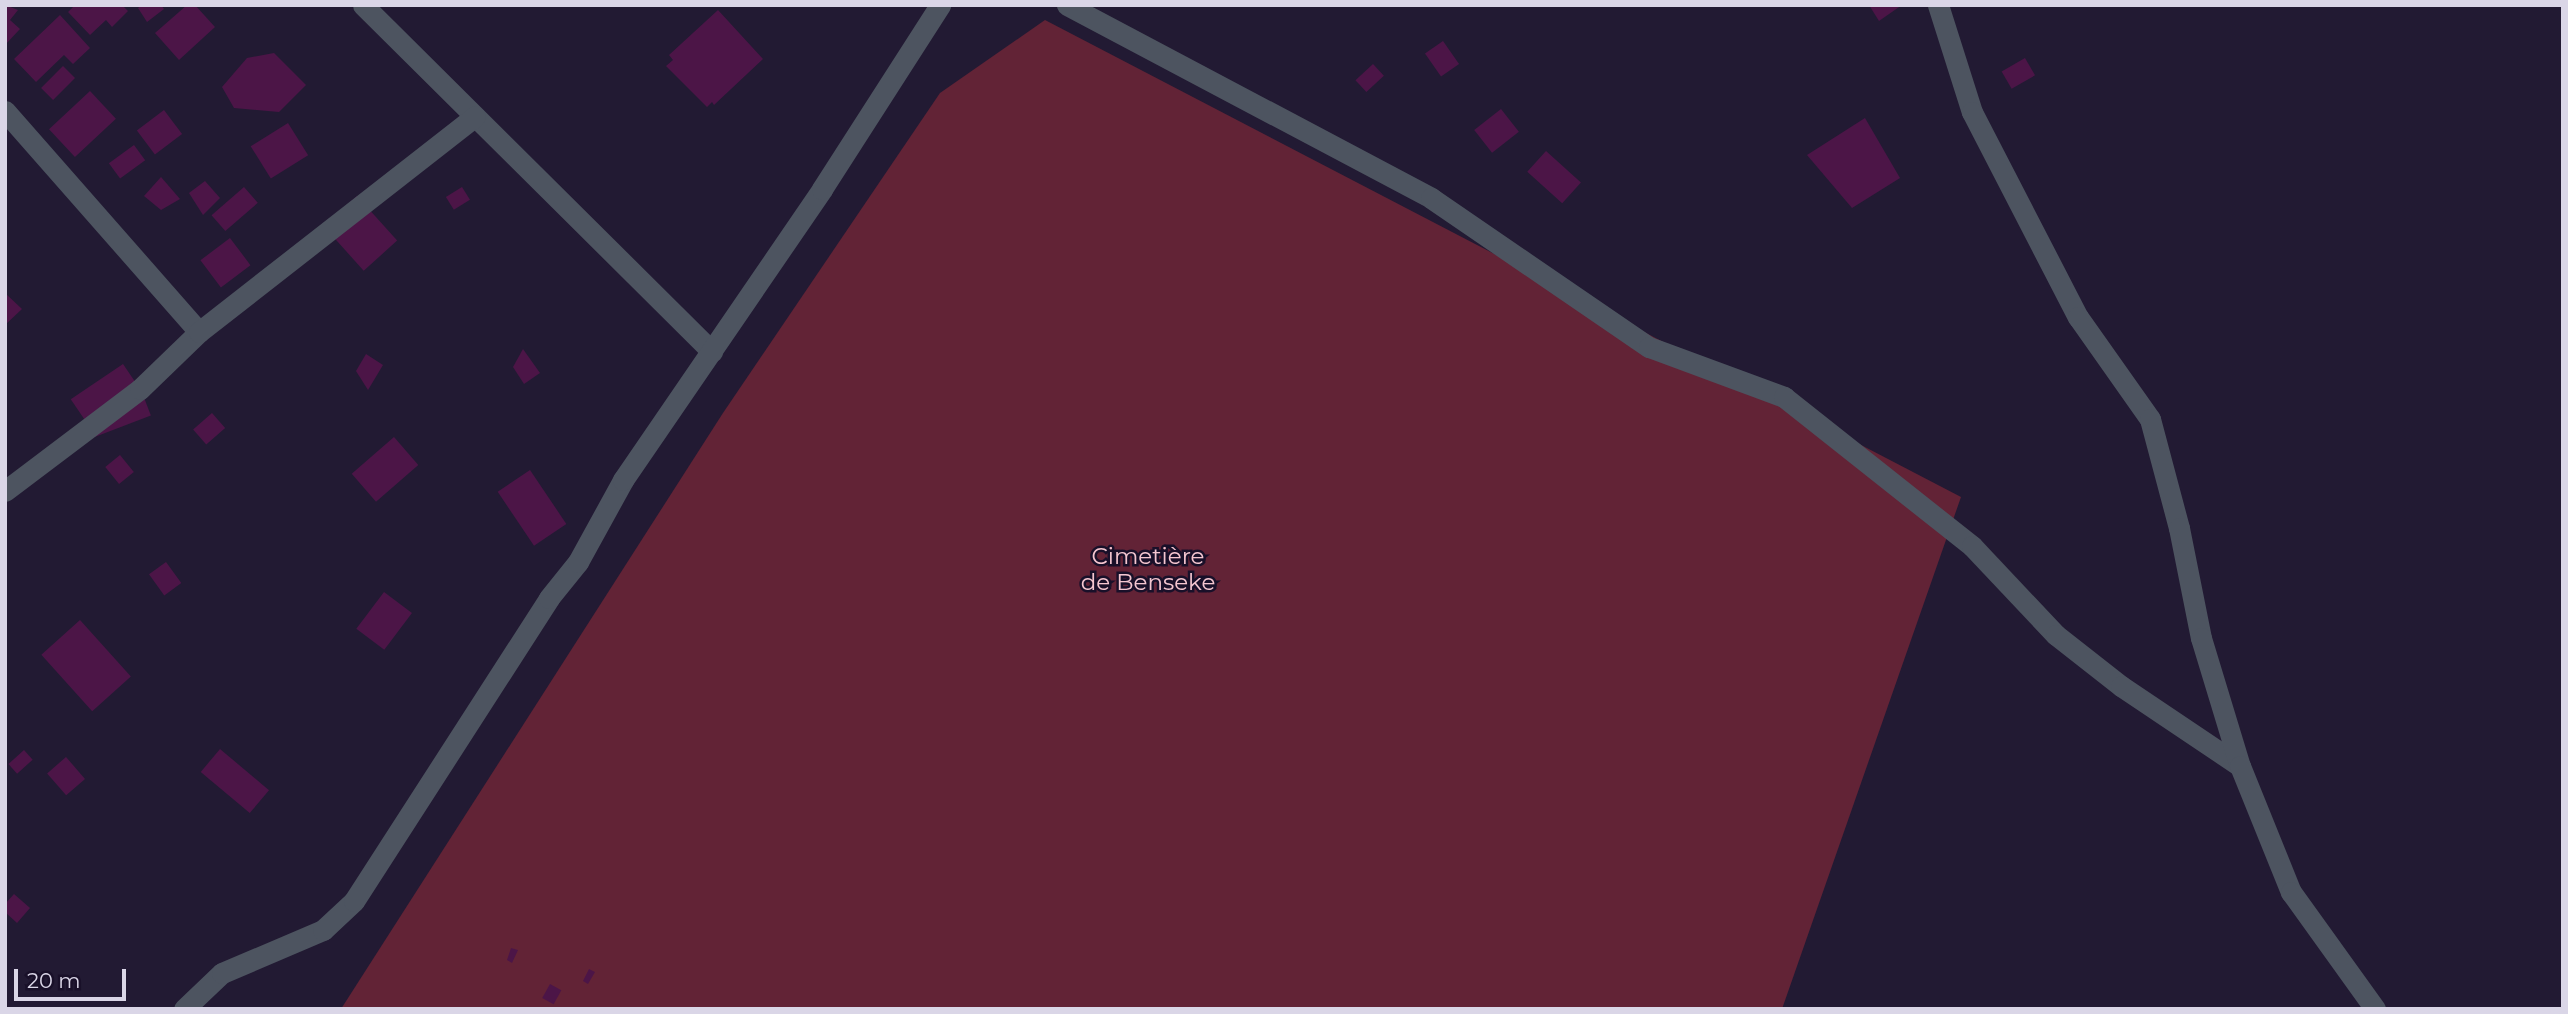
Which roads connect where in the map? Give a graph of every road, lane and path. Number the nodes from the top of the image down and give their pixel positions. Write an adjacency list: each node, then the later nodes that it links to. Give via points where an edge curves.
1 (363, 5): 6 (street)
2 (940, 5): 8 (street)
3 (1067, 5): 10 (street, via 1431,198 1649,347 1784,397 1972,546 2056,635 2121,686)
4 (1938, 5): 10 (street, via 1972,113 2078,317 2150,419 2179,528 2201,638)
5 (5, 111): 7 (street)
6 (475, 116): 7 (street); 8 (street)
7 (200, 332): 9 (street, via 140,389)
8 (712, 352): 11 (street, via 623,480 578,562 549,598 459,744 348,909 323,930 222,973)
9 (5, 491)
10 (2240, 766): 12 (street, via 2291,892)
11 (184, 1009)
12 (2375, 1009)

